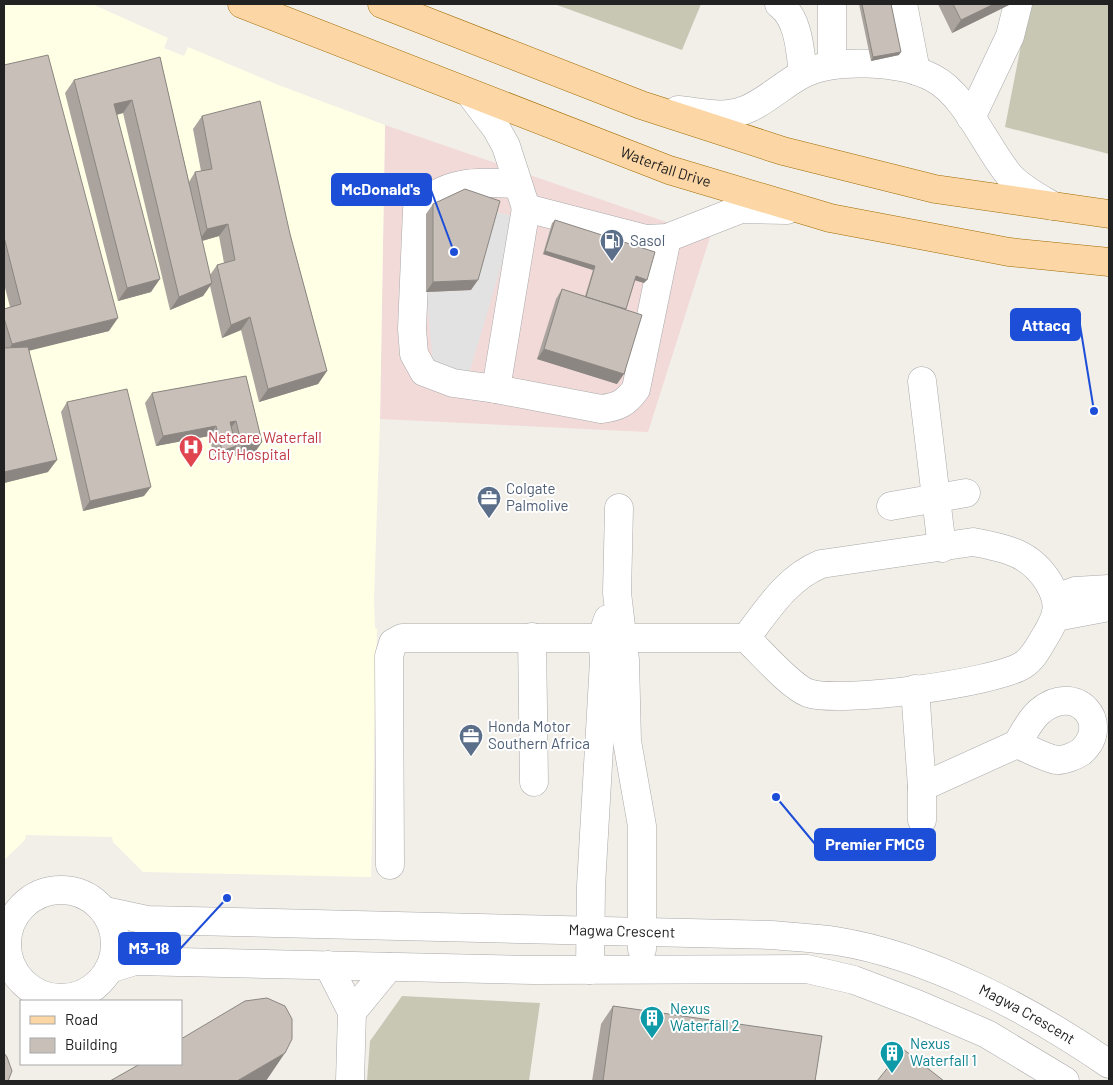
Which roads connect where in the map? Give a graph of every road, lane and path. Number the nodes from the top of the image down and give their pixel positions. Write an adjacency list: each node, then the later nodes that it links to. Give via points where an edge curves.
1 (242, 4): 10 (main road, Waterfall Drive)
2 (382, 4): 11 (main road)
3 (779, 4): 9 (street, via 784,7 796,33)
4 (832, 4): 7 (street)
5 (903, 4): 8 (street)
6 (1018, 4): 12 (street, via 1010,36)
7 (832, 65): 8 (street, via 880,64); 9 (street)
8 (916, 71): 12 (street, via 943,85)
9 (803, 73): 11 (street, via 746,110 724,116)
10 (471, 95): 13 (street, via 506,146); 16 (main road, Waterfall Drive, via 669,170)
11 (641, 105): 14 (main road, via 783,151 935,189)
12 (971, 118): 14 (street, via 1009,175 1023,188)
13 (521, 196): 17 (street, via 646,239); 20 (street); 20 (street, via 465,184 444,188 416,210 414,354 424,372 453,383)
14 (1053, 206): 15 (main road)
15 (1109, 214)
16 (830, 218): 17 (street, via 793,211 741,209); 18 (main road, Waterfall Drive, via 1009,252)
17 (667, 238): 20 (street, via 636,389 629,399 616,407 601,410)
18 (1109, 262)
19 (922, 381): 22 (street)
20 (496, 389)
21 (966, 494): 22 (street)
22 (936, 498): 23 (street); 25 (street)
23 (891, 506)
24 (619, 508): 30 (street, via 617,593)
25 (942, 548): 28 (street, via 972,542 1023,556 1037,566); 31 (street, via 821,564 805,571 786,587)
26 (1109, 589): 28 (street, via 1075,591)
27 (1109, 607): 28 (street)
28 (1057, 608): 32 (street, via 1034,655 1012,671)
29 (532, 637): 30 (street); 34 (street); 37 (street, via 402,638 392,643)
30 (612, 637): 31 (street); 40 (street, via 604,661); 41 (street, via 642,826)
31 (746, 638): 32 (street, via 806,693 825,698)
32 (915, 689): 35 (street)
33 (1017, 744): 35 (street)
34 (534, 782)
35 (922, 787): 36 (street)
36 (922, 820)
37 (390, 865)
38 (105, 911): 39 (street, via 77,891 59,889 42,892 27,900); 40 (street, Magwa Crescent, via 147,920); 45 (street, via 113,926 116,944)
39 (8, 919): 42 (street)
40 (591, 931): 41 (street, Magwa Crescent); 46 (street)
41 (642, 932): 47 (street); 49 (street, Magwa Crescent, via 771,935 837,942 892,955 968,982 1077,1042)
42 (7, 963): 45 (street, via 34,992 52,998 71,998 89,992)
43 (328, 966): 44 (street); 45 (street, via 135,961); 48 (street)
44 (389, 967): 46 (street); 48 (street)
45 (109, 969)
46 (590, 970): 47 (street)
47 (642, 971): 52 (street, via 807,969 854,980 986,1034)
48 (352, 1012): 51 (street)
49 (1109, 1064)
50 (1109, 1077): 53 (street)
51 (350, 1081)
52 (1065, 1081)
53 (1106, 1081)

